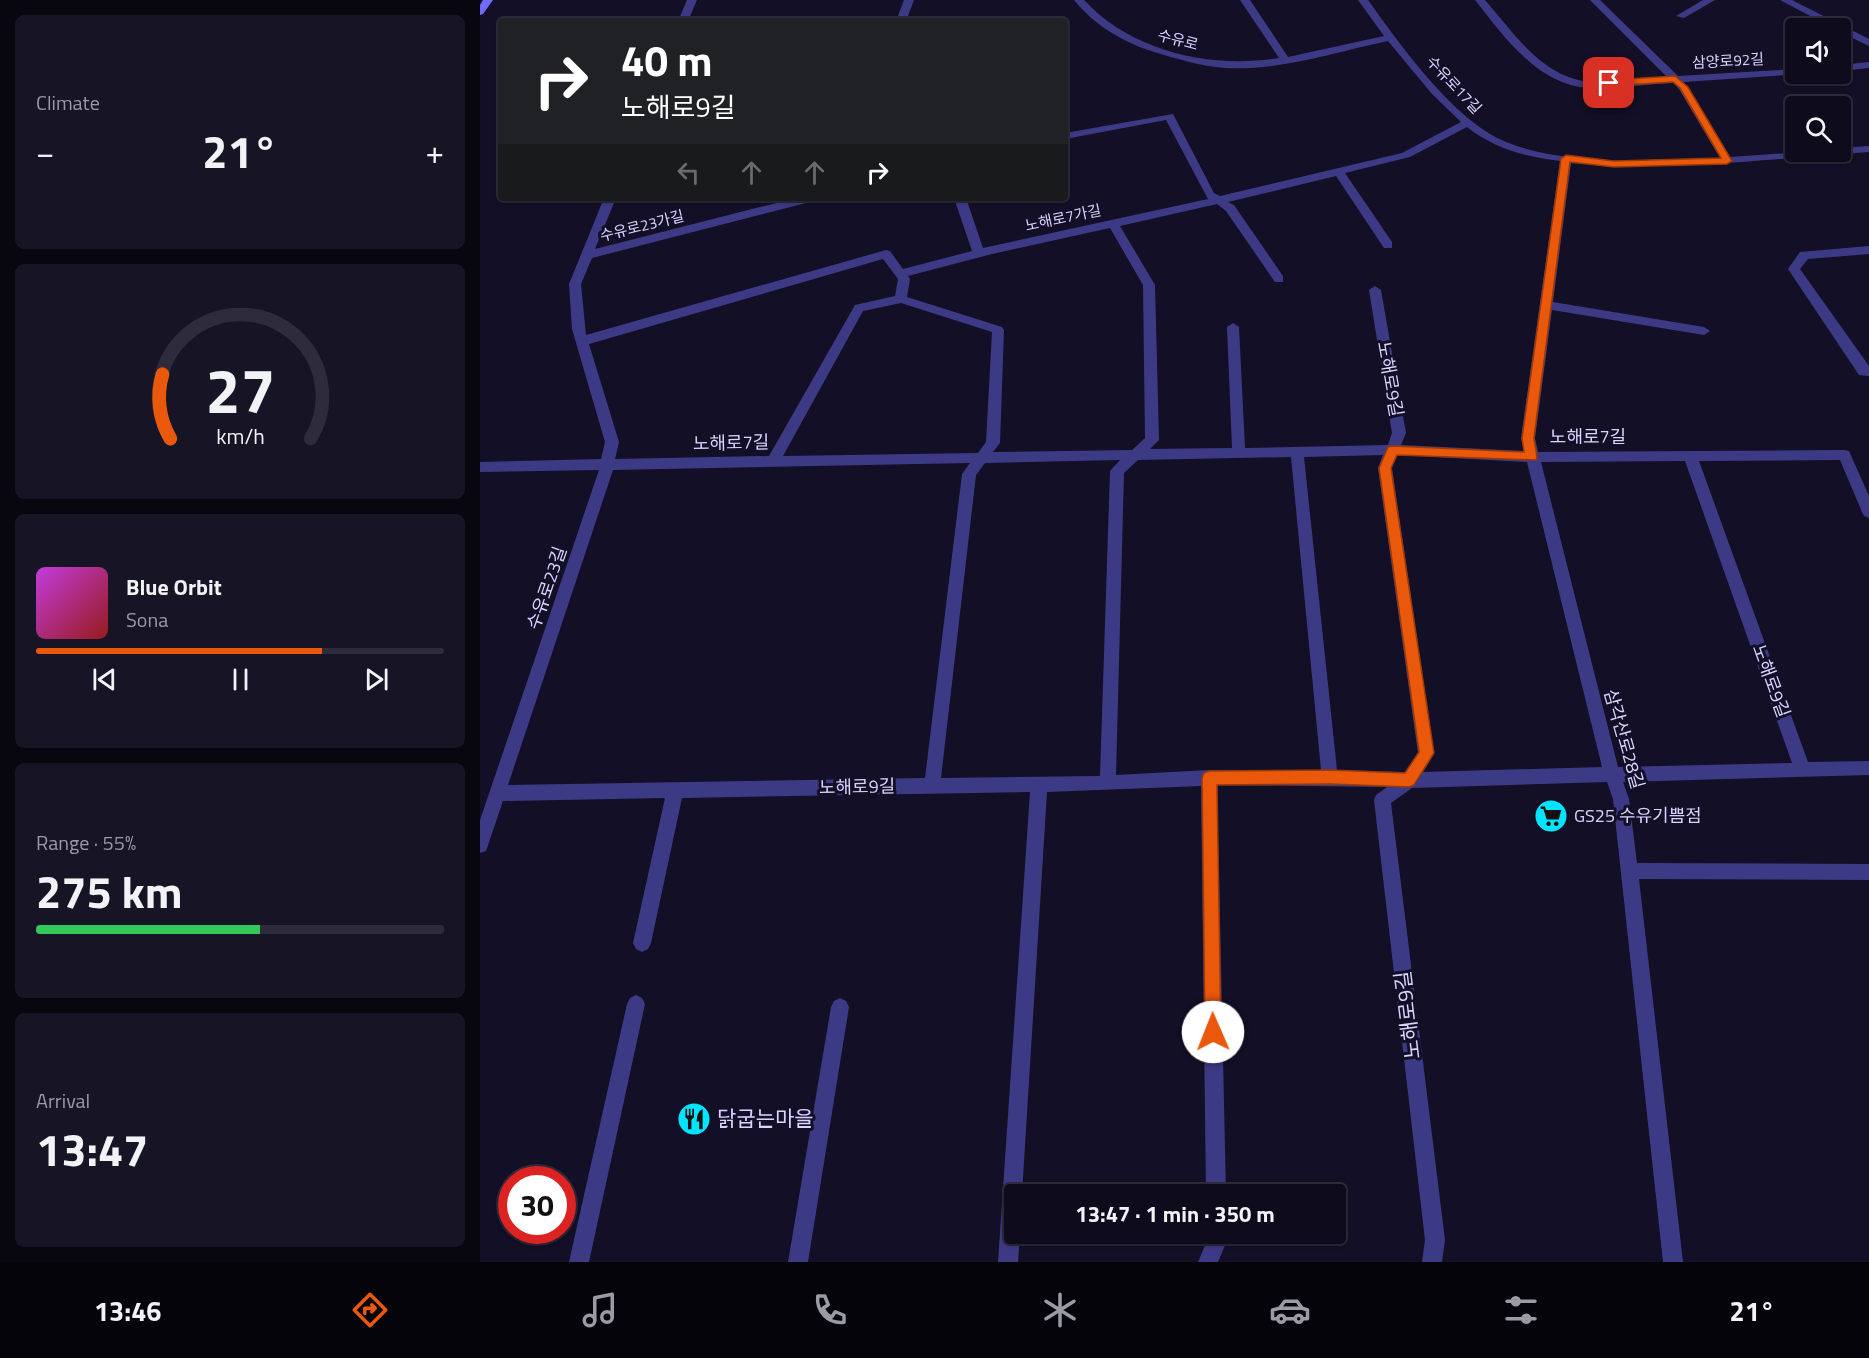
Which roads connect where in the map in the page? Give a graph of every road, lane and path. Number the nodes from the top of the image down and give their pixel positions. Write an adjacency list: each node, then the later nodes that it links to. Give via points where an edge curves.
1 (488, 0): 11 (main road)
2 (692, 0): 13 (street)
3 (909, 0): 14 (street)
4 (1079, 0): 17 (street, 수유로, via 1106,28 1139,44 1191,60 1233,65)
5 (1245, 0): 17 (street)
6 (1363, 0): 15 (street, 수유로17길)
7 (1480, 0): 21 (street, 삼양로92길, via 1534,62 1555,76 1588,85)
8 (1595, 0): 21 (street)
9 (1710, 0): 12 (street)
10 (1785, 0): 16 (street)
11 (480, 12)
12 (1681, 16)
13 (684, 18)
14 (902, 18)
15 (1392, 37): 17 (street, 수유로); 22 (street, 수유로17길)
16 (1869, 43)
17 (1285, 59)
18 (1869, 65): 19 (street)
19 (1851, 67)
20 (1785, 73): 21 (street, 삼양로92길)
21 (1675, 79): 28 (street)
22 (1467, 123): 27 (street, 수유로17길, via 1486,136 1530,154); 29 (street, 노해로7가길, via 1406,155)
23 (1068, 134): 30 (street, via 1169,116)
24 (1869, 149): 25 (street, 수유로17길)
25 (1851, 150)
26 (1785, 156): 28 (street, 수유로17길)
27 (1566, 159): 28 (street, 수유로17길, via 1614,164); 43 (street, 삼각산로28길)
28 (1727, 161)
29 (1338, 171): 30 (street, 노해로7가길); 35 (street)
30 (1216, 200): 34 (street, 노해로7가길); 40 (street, via 1230,208)
31 (609, 201): 38 (street, 수유로23길)
32 (798, 201): 38 (street, 수유로23가길)
33 (961, 201): 37 (street)
34 (1113, 224): 37 (street, 노해로7가길); 51 (street, via 1149,285 1152,440)
35 (1388, 245)
36 (1869, 250): 47 (street, via 1804,255 1794,269 1864,372)
37 (979, 253): 39 (street, 노해로7가길)
38 (587, 255): 46 (street, 수유로23길, via 575,284)
39 (900, 274): 42 (street, via 904,279); 46 (street, via 886,254)
40 (1279, 279)
41 (1375, 290): 48 (street, 노해로9길, via 1399,434)
42 (901, 299): 54 (street, via 998,330 993,443); 55 (street, via 859,308)
43 (1546, 305): 45 (street); 53 (street, 삼각산로28길, via 1528,438)
44 (1233, 327): 50 (street)
45 (1704, 332)
46 (582, 341): 56 (street, 수유로23길, via 612,442)
47 (1869, 371)
48 (1393, 450): 49 (street, 노해로7길); 53 (street, 노해로7길); 64 (street, 노해로9길, via 1385,468 1426,753)
49 (1297, 453): 50 (street, 노해로7길); 62 (street)
50 (1239, 454): 51 (street, 노해로7길)
51 (1132, 456): 54 (street, 노해로7길); 65 (street, via 1117,471)
52 (1690, 456): 53 (street, 노해로7길); 58 (street, 노해로7길, via 1844,455); 60 (street, 노해로9길)
53 (1531, 457): 61 (street, 삼각산로28길)
54 (982, 458): 55 (street, 노해로7길); 67 (street, via 969,474)
55 (773, 462): 56 (street, 노해로7길)
56 (607, 464): 57 (street, 노해로7길); 69 (street, 수유로23길)
57 (480, 467)
58 (1869, 512)
59 (1869, 768): 60 (street, 노해로9길)
60 (1803, 770): 61 (street, 노해로9길)
61 (1611, 775): 64 (street, 노해로9길); 71 (street, 삼각산로28길, via 1621,799)
62 (1330, 777): 63 (street, 노해로9길); 64 (street, 노해로9길)
63 (1209, 778): 65 (street, 노해로9길); 76 (street)
64 (1409, 780): 82 (street, 노해로9길, via 1382,800 1435,1240)
65 (1108, 783): 66 (street, 노해로9길)
66 (1039, 784): 67 (street, 노해로9길); 80 (street)
67 (932, 786): 68 (street, 노해로9길)
68 (675, 790): 69 (street, 노해로9길); 73 (street)
69 (496, 793): 70 (street, 수유로23길)
70 (480, 845)
71 (1630, 871): 72 (street); 83 (street, 삼각산로28길)
72 (1869, 872)
73 (642, 943)
74 (636, 1004): 78 (street)
75 (840, 1008): 79 (street)
76 (1216, 1184)
77 (1216, 1244): 81 (street)
78 (579, 1262)
79 (798, 1262)
80 (1008, 1262)
81 (1208, 1262)
82 (1432, 1262)
83 (1673, 1262)

